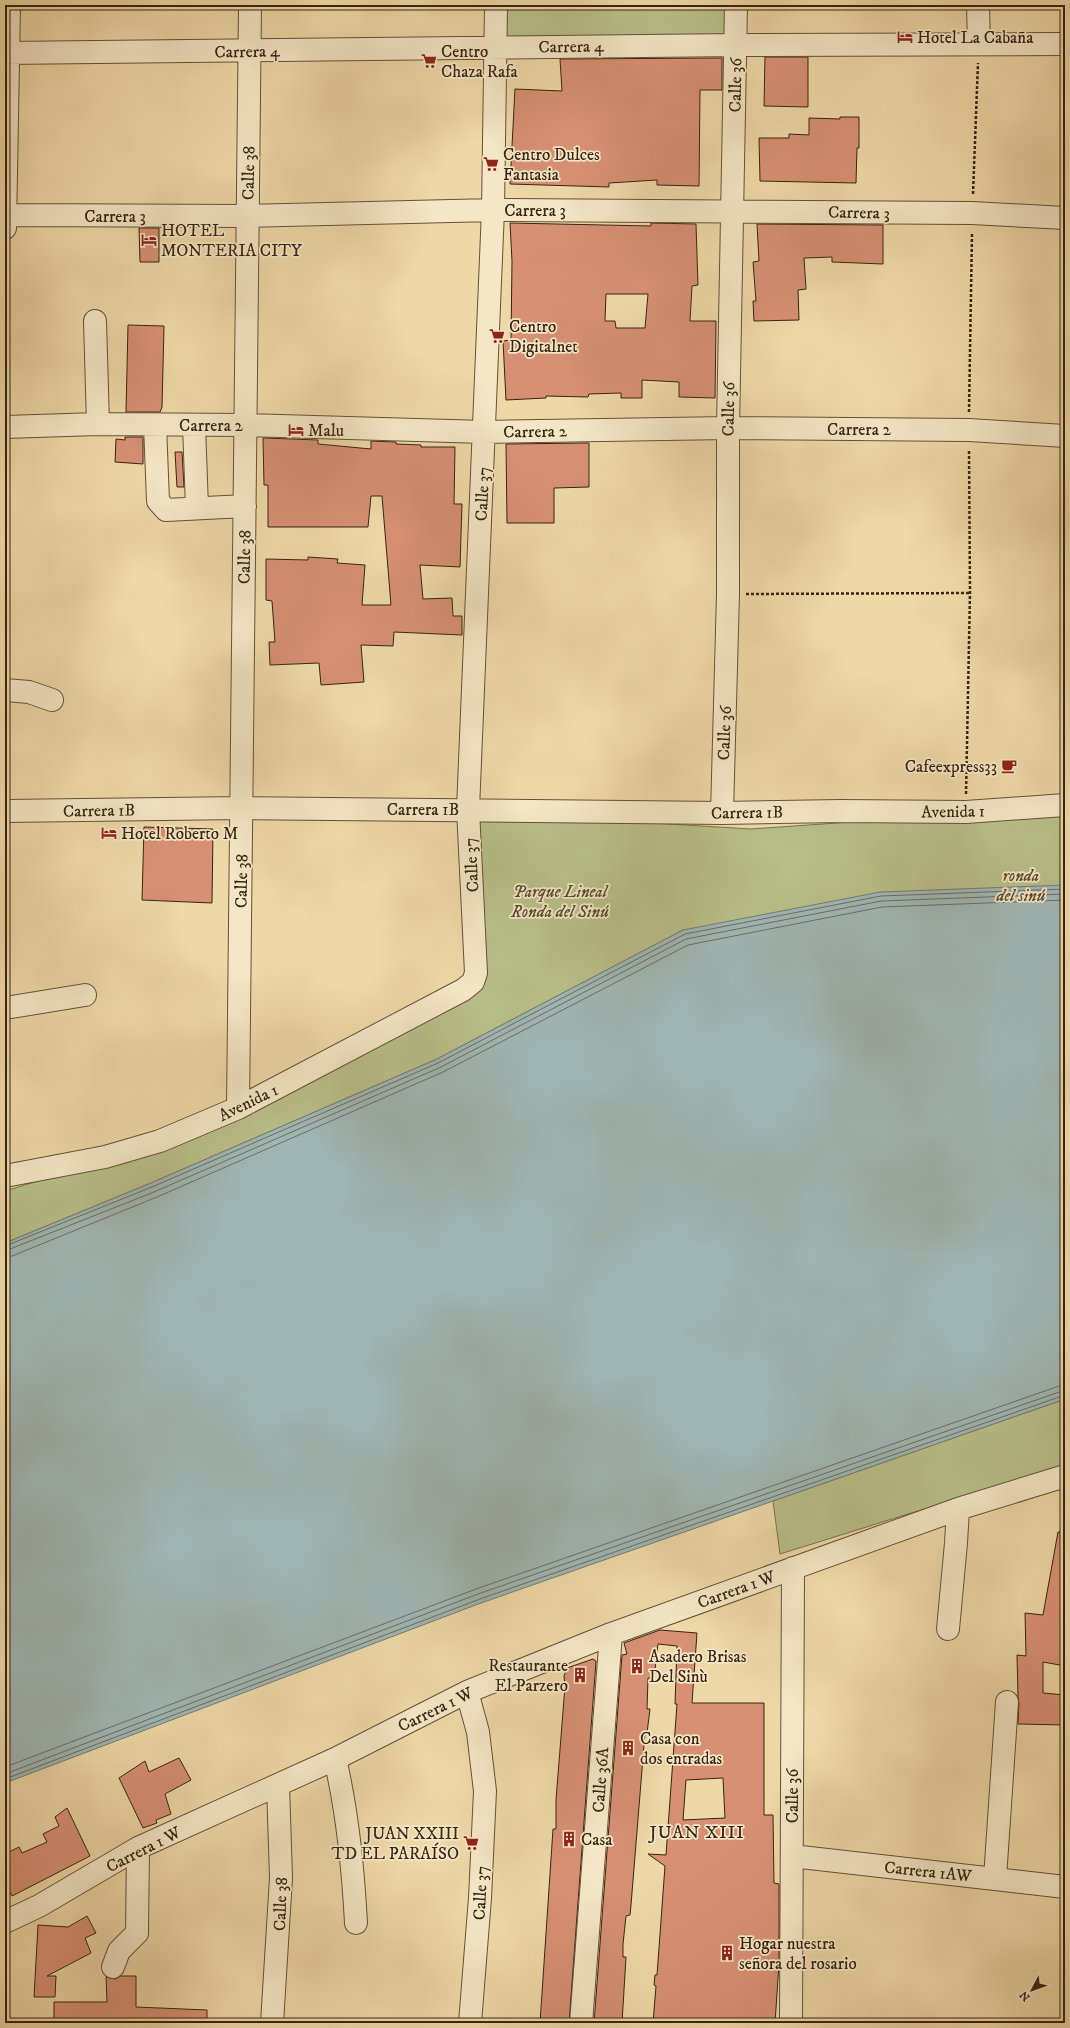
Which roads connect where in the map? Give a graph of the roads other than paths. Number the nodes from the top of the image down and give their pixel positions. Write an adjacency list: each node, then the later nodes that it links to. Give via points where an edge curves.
1 (8, 5): 11 (street)
2 (250, 5): 10 (street, Calle 38)
3 (496, 5): 9 (street, Calle 37)
4 (736, 5): 6 (street, Calle 36)
5 (978, 5): 7 (street)
6 (736, 44): 7 (street, Carrera 4); 9 (street, Carrera 4); 13 (street, Calle 36)
7 (978, 44): 8 (street, Carrera 4)
8 (1065, 44)
9 (496, 47): 10 (street, Carrera 4); 12 (street, Calle 37)
10 (250, 51): 11 (street, Carrera 4); 15 (street, Calle 38)
11 (6, 53): 14 (street)
12 (493, 210): 13 (street, Carrera 3); 15 (street, Carrera 3); 25 (street, Calle 37)
13 (733, 211): 16 (street, Carrera 3, via 972,213); 24 (street, Calle 36)
14 (5, 215): 15 (street, Carrera 3); 17 (street)
15 (248, 216): 22 (street, Calle 38)
16 (1065, 218)
17 (5, 228)
18 (95, 321): 19 (street)
19 (98, 424): 21 (street, Carrera 2); 23 (street, Carrera 2)
20 (194, 424): 21 (street, Carrera 2); 22 (street, Carrera 2); 28 (street)
21 (155, 425): 28 (street, via 158,501 166,510)
22 (246, 425): 25 (street, Carrera 2); 27 (street, Calle 38)
23 (5, 427)
24 (728, 428): 25 (street, Carrera 2); 26 (street, Carrera 2, via 969,430); 36 (street, Calle 36, via 728,594)
25 (485, 432): 33 (street, Calle 37)
26 (1065, 436)
27 (245, 506): 28 (street); 32 (street, Calle 38)
28 (197, 508)
29 (5, 690): 30 (street, via 29,692)
30 (52, 700)
31 (1065, 805): 34 (street, Avenida 1, via 966,812)
32 (241, 808): 33 (street, Carrera 1B); 35 (street, Carrera 1B); 40 (street, Calle 38)
33 (468, 810): 36 (street, Carrera 1B); 37 (street, Calle 37, via 476,973)
34 (840, 811): 36 (street, Carrera 1B)
35 (5, 812)
36 (722, 813)
37 (473, 982): 40 (street, Avenida 1, via 413,1017)
38 (85, 996): 39 (street)
39 (5, 1008)
40 (238, 1108): 41 (street, Avenida 1, via 160,1141 105,1158)
41 (5, 1176)
42 (1065, 1476): 43 (street, Carrera 1 W)
43 (958, 1509): 44 (street, Carrera 1 W); 45 (street)
44 (793, 1568): 46 (street, Carrera 1 W); 52 (street, Calle 36)
45 (948, 1630)
46 (611, 1634): 47 (street, Carrera 1 W); 60 (street, Calle 36A)
47 (467, 1692): 49 (street, Carrera 1 W); 59 (street, Calle 37, via 478,1732 485,1791)
48 (1007, 1702): 53 (street)
49 (335, 1760): 50 (street, Carrera 1 W); 56 (street, via 344,1797 353,1862)
50 (278, 1785): 51 (street, Carrera 1 W); 58 (street, Calle 38, via 281,1878)
51 (138, 1848): 55 (street, Carrera 1 W, via 39,1906); 57 (street, via 137,1933 119,1951)
52 (792, 1856): 53 (street, Carrera 1AW); 61 (street, Calle 36)
53 (995, 1878): 54 (street, Carrera 1AW)
54 (1065, 1887)
55 (5, 1922)
56 (356, 1923)
57 (113, 1967)
58 (272, 2023)
59 (470, 2023)
60 (581, 2023)
61 (791, 2023)

